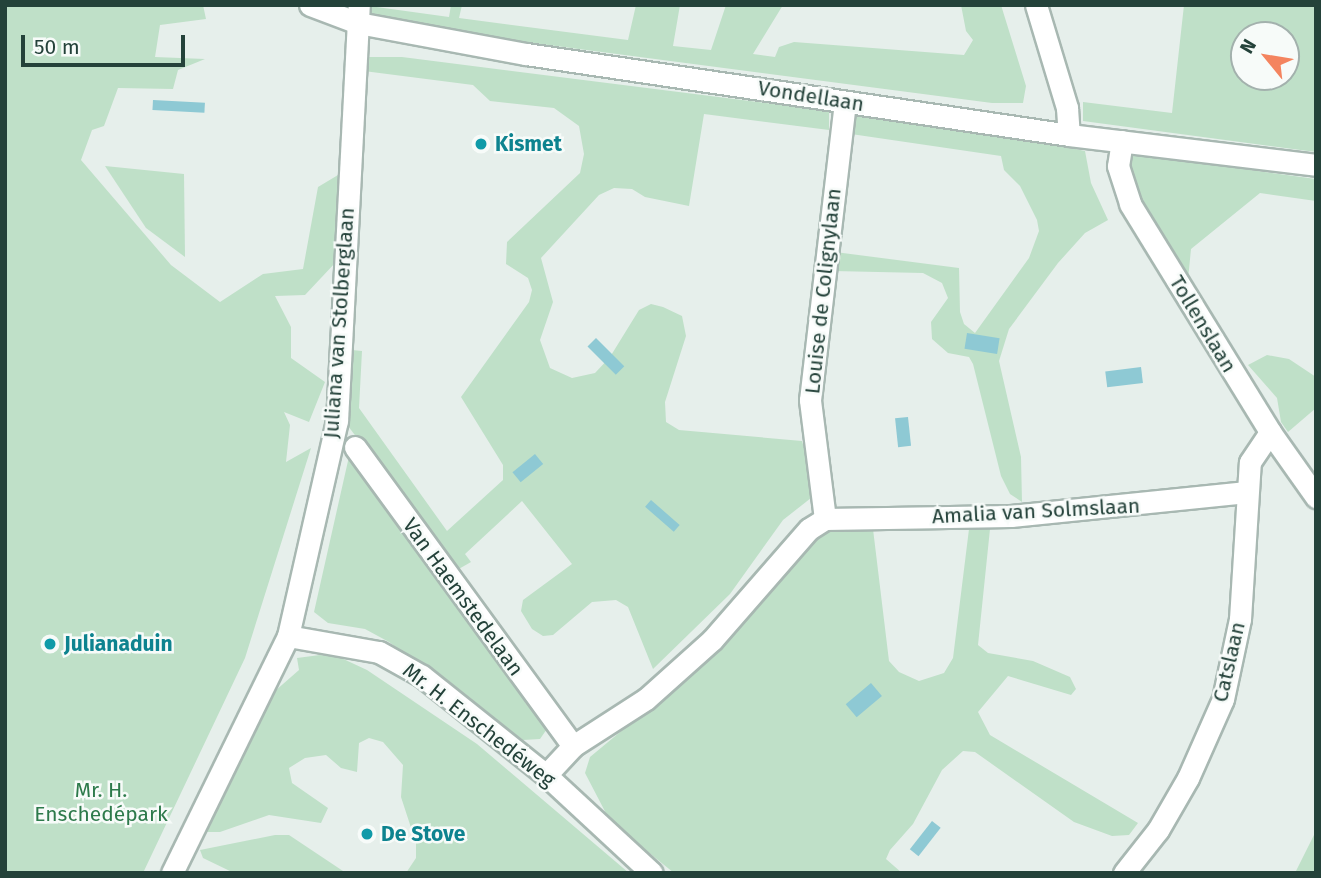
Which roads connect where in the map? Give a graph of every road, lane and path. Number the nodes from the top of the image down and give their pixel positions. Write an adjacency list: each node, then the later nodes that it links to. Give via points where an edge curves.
1 (310, 5): 3 (street, Vondellaan)
2 (1036, 5): 5 (street, via 1068,108)
3 (358, 14): 4 (street, Vondellaan, via 526,54); 13 (street, Juliana van Stolberglaan, via 337,421)
4 (845, 102): 5 (street, Vondellaan); 12 (street, Louise de Colignylaan, via 810,400)
5 (1069, 135): 6 (street, Vondellaan)
6 (1122, 141): 7 (street, Vondellaan); 8 (street, Tollenslaan, via 1118,166 1130,204)
7 (1316, 165)
8 (1270, 432): 10 (street, Catslaan, via 1250,462); 11 (street, Tollenslaan)
9 (355, 447): 14 (street, Van Haemstedelaan)
10 (1247, 492): 12 (street, Amalia van Solmslaan, via 1011,516); 18 (street, Catslaan, via 1240,619 1223,699 1188,778 1158,830)
11 (1316, 496)
12 (825, 519): 14 (street, via 809,529 712,640 646,699)
13 (288, 636): 15 (street, Mr. H. Enschedéweg, via 379,652 422,676); 16 (street)
14 (573, 746): 15 (street)
15 (546, 775): 17 (street, Mr. H. Enschedéweg)
16 (172, 873)
17 (652, 873)
18 (1124, 873)

